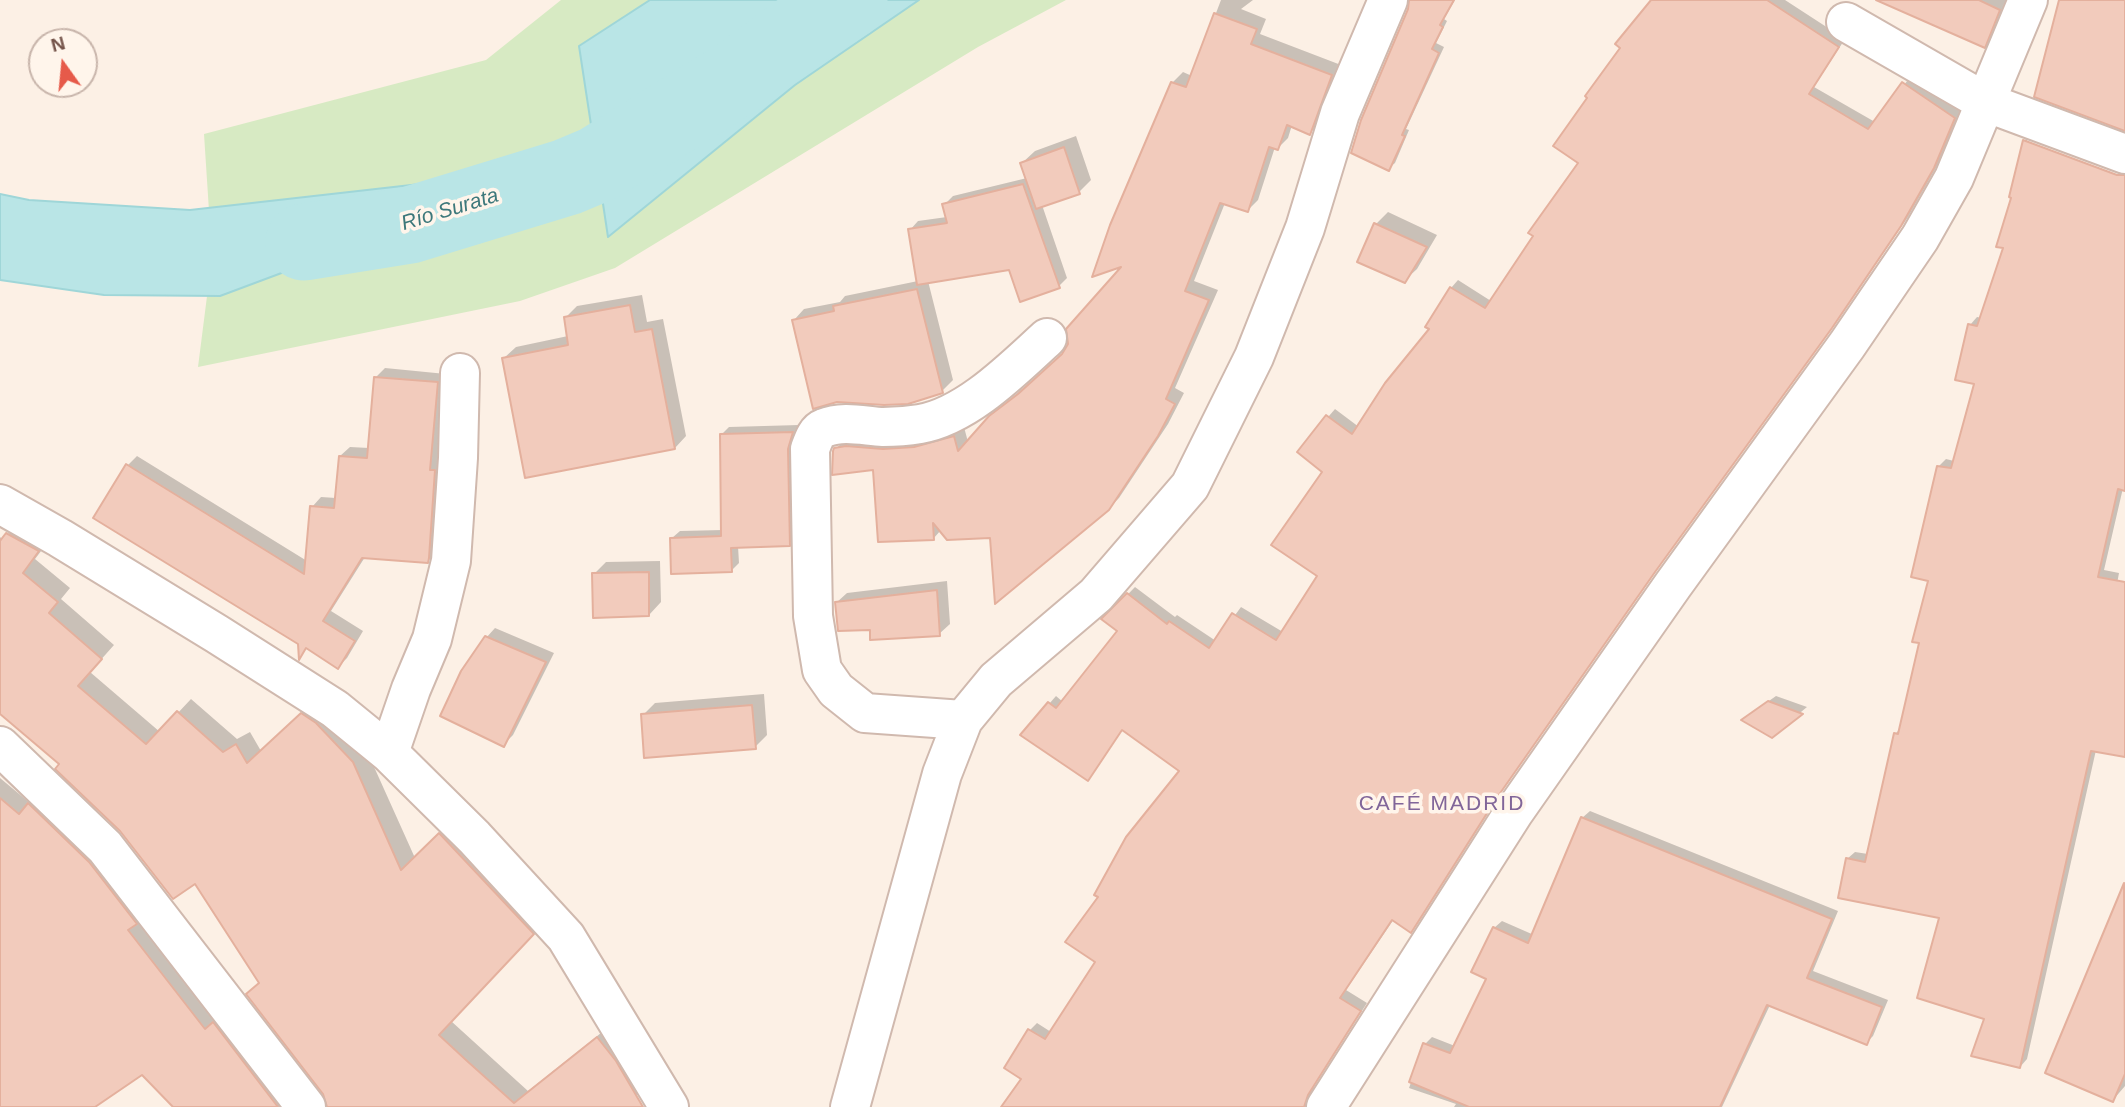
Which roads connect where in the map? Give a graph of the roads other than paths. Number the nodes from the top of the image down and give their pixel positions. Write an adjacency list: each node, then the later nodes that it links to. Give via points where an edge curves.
1 (1388, 0): 9 (street, via 1340,113 1305,228 1254,356 1190,486 1096,594 996,680)
2 (2028, 0): 4 (street)
3 (1846, 22): 4 (street)
4 (1984, 102): 5 (street); 15 (street, via 1954,178 1916,245 1514,812)
5 (2125, 154)
6 (1047, 338): 9 (street, via 961,409 922,423 823,428 810,449 813,616 821,670 835,690 865,713)
7 (460, 373): 11 (street, via 451,561 432,639)
8 (0, 505): 11 (street, via 335,709)
9 (962, 720): 14 (street, via 942,774)
10 (0, 746): 12 (street, via 105,847)
11 (389, 753): 13 (street, via 566,937)
12 (306, 1107)
13 (669, 1107)
14 (849, 1107)
15 (1326, 1107)

